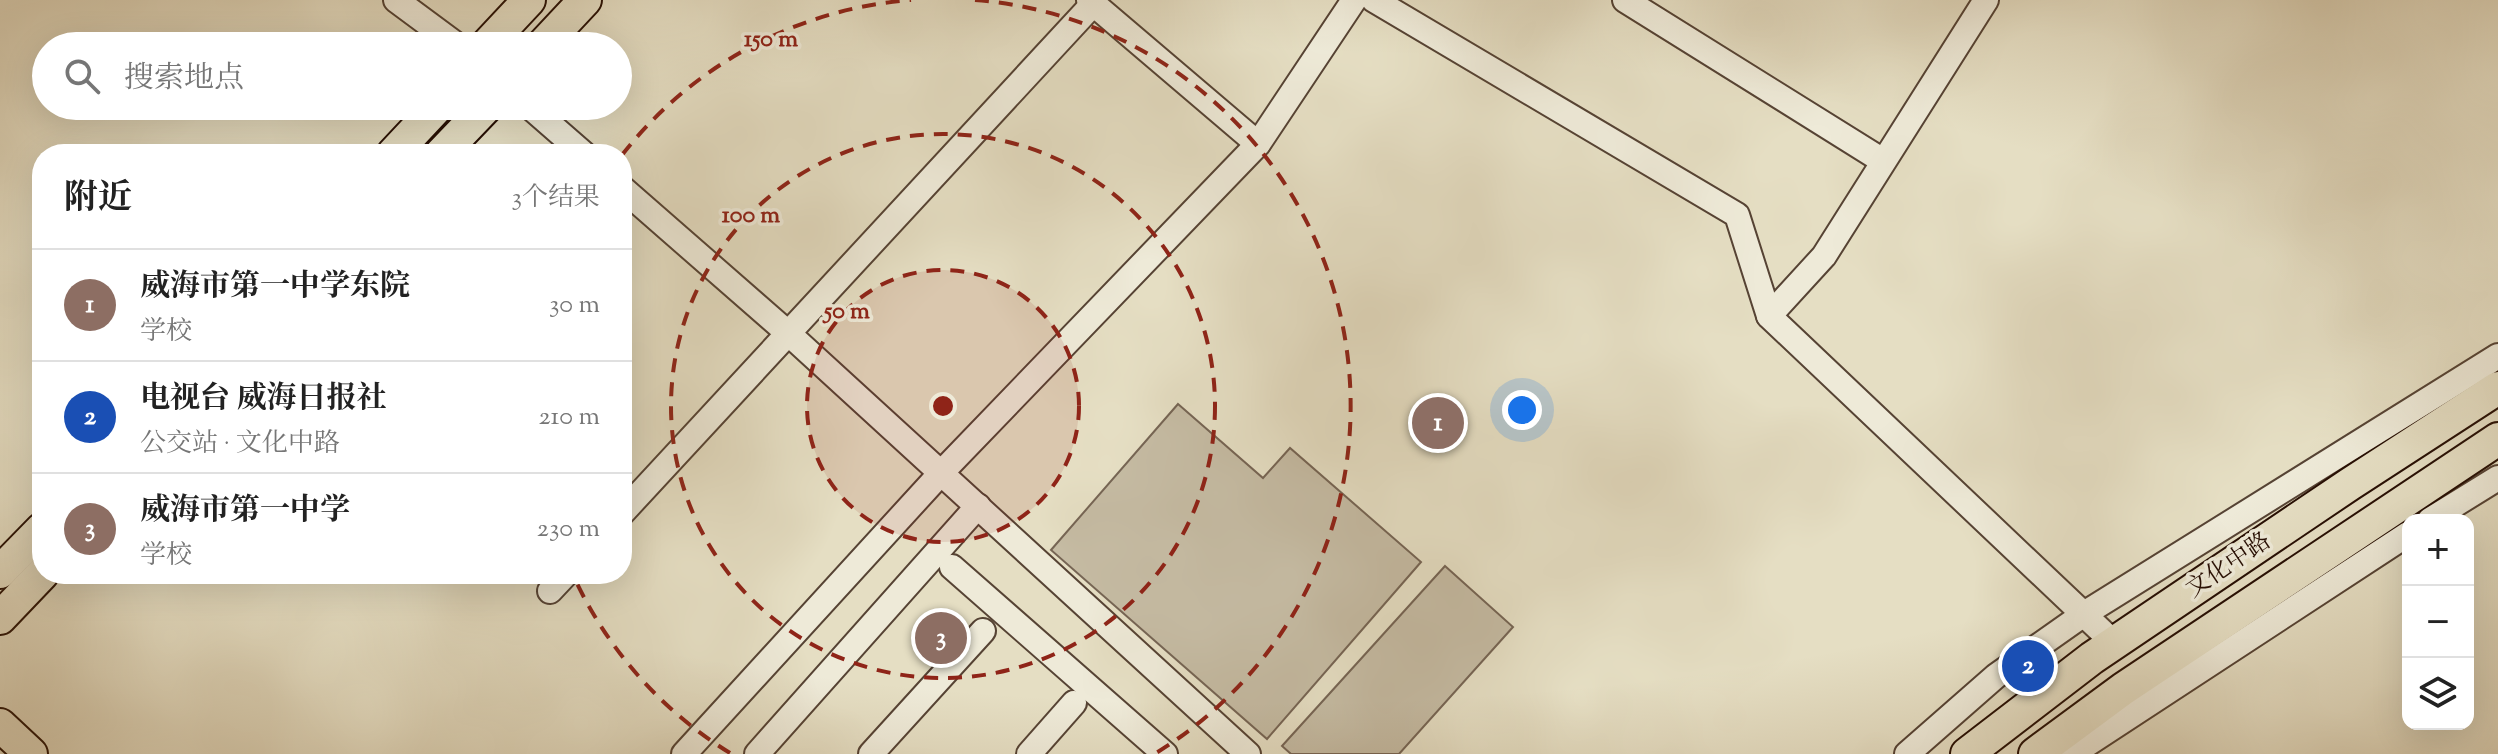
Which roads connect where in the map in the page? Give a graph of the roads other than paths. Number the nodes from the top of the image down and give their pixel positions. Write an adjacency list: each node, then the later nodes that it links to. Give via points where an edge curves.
1 (396, 0): 9 (street)
2 (529, 0): 10 (main road)
3 (585, 0): 11 (main road)
4 (1354, 0): 18 (street)
5 (1374, 0): 21 (street, via 1737,215)
6 (1625, 0): 19 (street)
7 (1091, 2): 18 (street); 22 (street)
8 (1979, 2): 19 (street)
9 (439, 32)
10 (499, 32)
11 (555, 32)
12 (425, 120): 15 (main road)
13 (474, 120): 16 (main road)
14 (545, 120): 17 (street)
15 (402, 144)
16 (451, 144)
17 (573, 144)
18 (1258, 144): 26 (street)
19 (1883, 161): 21 (street, via 1824,256)
20 (632, 197): 22 (street)
21 (1769, 316): 36 (street)
22 (789, 334): 26 (street); 28 (street)
23 (2498, 356): 36 (street)
24 (2498, 388): 39 (main road, 文化中路)
25 (2498, 439): 42 (main road, 文化中路, via 2123,689)
26 (941, 473): 29 (street); 44 (street)
27 (2498, 478): 30 (street)
28 (632, 502)
29 (978, 506): 45 (street); 49 (street)
30 (2440, 514)
31 (2402, 538): 42 (street)
32 (32, 539): 34 (main road)
33 (952, 567): 48 (street)
34 (0, 572)
35 (32, 584): 37 (main road)
36 (2084, 614): 39 (street); 50 (street, via 1996,676)
37 (0, 618)
38 (983, 631): 46 (street)
39 (2114, 643): 51 (main road, 文化中路)
40 (1074, 703): 47 (street)
41 (0, 725): 43 (main road)
42 (2075, 747): 52 (main road, 文化中路)
43 (31, 754)
44 (684, 754)
45 (757, 754)
46 (871, 754)
47 (1029, 754)
48 (1165, 754)
49 (1248, 754)
50 (1907, 754)
51 (1967, 754)
52 (2035, 754)

